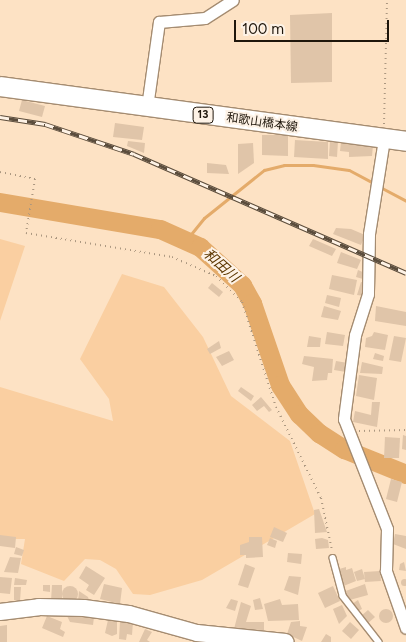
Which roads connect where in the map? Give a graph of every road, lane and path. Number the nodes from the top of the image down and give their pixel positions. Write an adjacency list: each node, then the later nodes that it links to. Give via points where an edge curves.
1 (233, 0): 4 (street, via 205,18 159,22)
2 (387, 0): 5 (path)
3 (0, 86): 4 (main road, 和歌山橋本線 / 13)
4 (147, 107): 5 (main road, 和歌山橋本線 / 13)
5 (384, 139): 6 (main road, 和歌山橋本線 / 13); 9 (street, via 369,234 368,294 356,334 345,407)
6 (406, 141)
7 (0, 172): 10 (path, via 35,179 26,232 172,257 216,276 242,302 276,407 321,498)
8 (406, 430): 9 (path)
9 (346, 431): 11 (street, via 387,529 386,571)
10 (333, 558): 15 (lane, via 343,596)
11 (401, 597): 13 (street)
12 (0, 612): 14 (street, via 40,606 84,608 129,614 196,632)
13 (406, 628)
14 (286, 642)
15 (379, 642)

